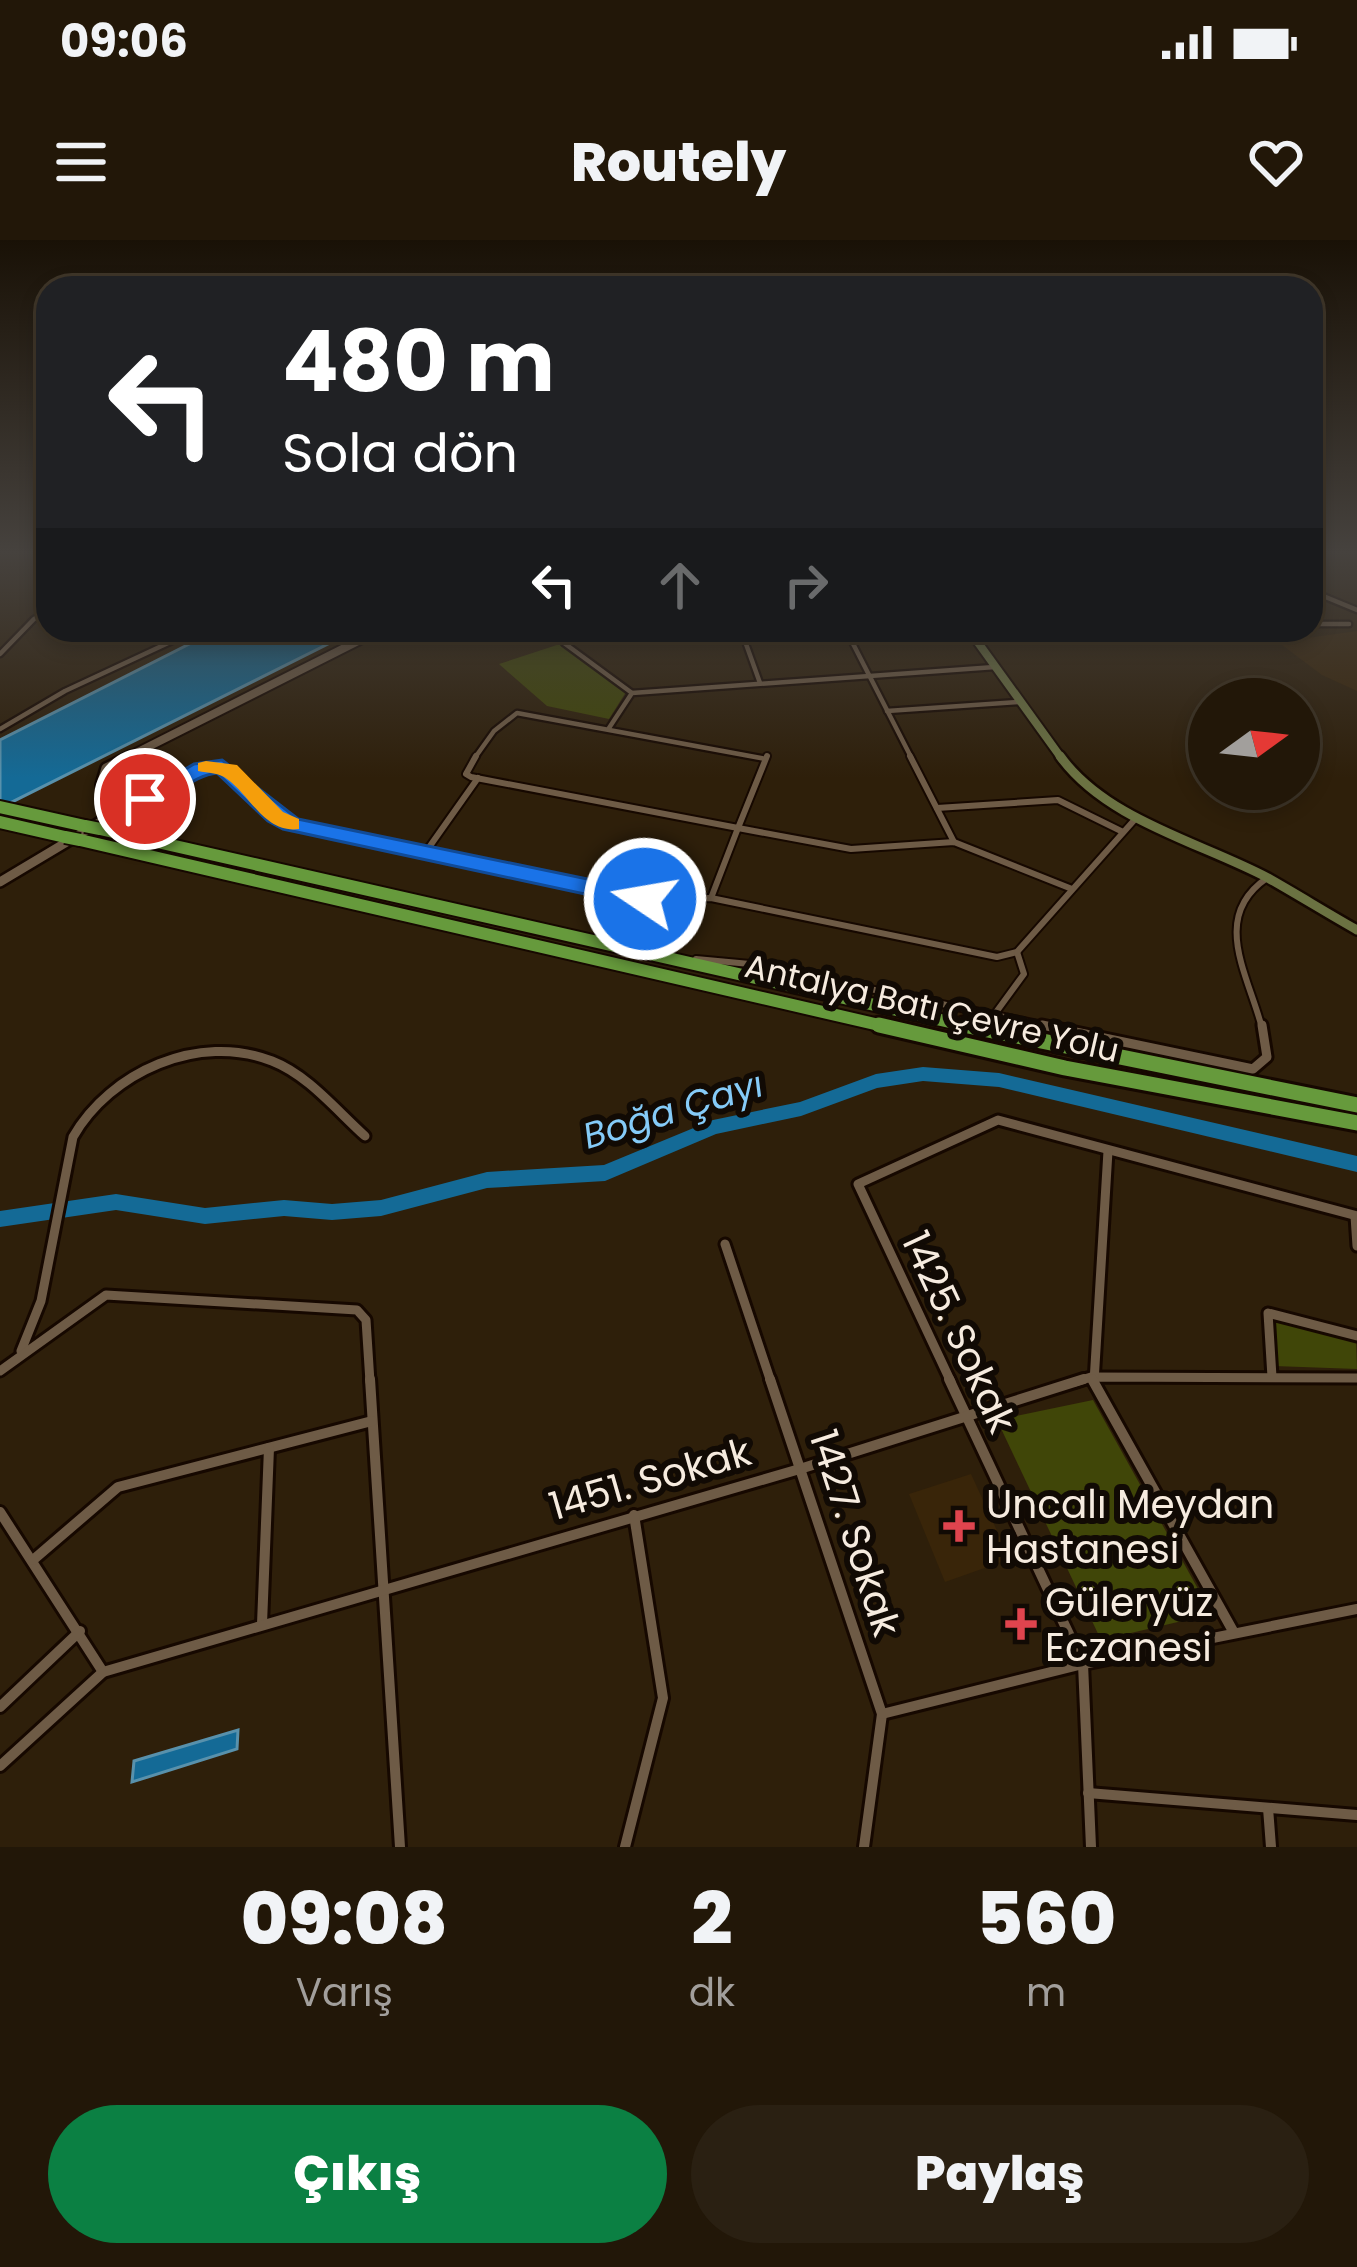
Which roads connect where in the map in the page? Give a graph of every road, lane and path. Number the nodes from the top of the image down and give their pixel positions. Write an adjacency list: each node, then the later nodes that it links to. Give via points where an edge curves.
1 (25, 628): 8 (street)
2 (171, 642): 15 (street)
3 (356, 642): 20 (street, via 106,768 101,785)
4 (566, 642): 12 (street)
5 (745, 642): 11 (street)
6 (852, 642): 10 (street)
7 (977, 642): 9 (main road)
8 (0, 654)
9 (995, 667): 10 (street); 13 (main road)
10 (869, 676): 11 (street); 14 (street)
11 (760, 683): 12 (street)
12 (632, 693): 16 (street)
13 (1019, 702): 14 (street); 21 (main road, via 1075,777)
14 (887, 711): 19 (street)
15 (0, 726)
16 (609, 728): 17 (street, via 511,715 466,775); 23 (street, via 767,756)
17 (478, 778): 23 (street); 27 (street)
18 (0, 807): 25 (highway)
19 (937, 808): 24 (street, via 1058,800); 26 (street)
20 (117, 812): 27 (street, via 201,768 222,766 291,824); 29 (street)
21 (1137, 817): 24 (street); 28 (main road)
22 (3, 823): 25 (highway, Antalya Batı Çevre Yolu)
23 (738, 828): 26 (street, via 850,849); 31 (street)
24 (1124, 832): 30 (street)
25 (82, 833): 34 (highway); 37 (highway, Antalya Batı Çevre Yolu, via 1043,1063)
26 (954, 842): 30 (street)
27 (425, 853): 31 (street, via 645,899)
28 (1268, 878): 32 (main road); 35 (street, via 1236,913 1268,1041 1261,1065 1239,1069)
29 (0, 882)
30 (1072, 889): 33 (street)
31 (711, 898): 33 (street, via 974,954)
32 (1357, 930)
33 (1017, 952): 35 (street, via 1024,974)
34 (682, 958): 35 (street, via 750,964); 36 (highway, via 1038,1042)
35 (994, 1015)
36 (1357, 1105)
37 (1357, 1123)
38 (365, 1136): 44 (street, via 272,1061 233,1052 134,1076 95,1105 71,1142 36,1320)
39 (1108, 1151): 40 (street); 46 (street); 49 (street, 1425. Sokak, via 998,1120 858,1184)
40 (1356, 1216): 42 (street)
41 (725, 1244): 52 (street, 1427. Sokak)
42 (1357, 1246)
43 (1357, 1336): 47 (street, via 1268,1313)
44 (17, 1358): 45 (street); 50 (street, via 106,1295 357,1310 366,1320)
45 (0, 1371)
46 (1091, 1377): 47 (street, 1451. Sokak); 49 (street, 1451. Sokak); 60 (street)
47 (1271, 1377): 48 (street, 1451. Sokak)
48 (1357, 1378)
49 (966, 1418): 52 (street, 1451. Sokak); 61 (street, 1425. Sokak)
50 (372, 1421): 51 (street); 56 (street)
51 (269, 1448): 55 (street, via 118,1487); 58 (street)
52 (803, 1468): 54 (street, 1451. Sokak); 64 (street, 1427. Sokak)
53 (0, 1511): 55 (street)
54 (634, 1514): 56 (street, 1451. Sokak); 70 (street, via 663,1698)
55 (33, 1560): 59 (street)
56 (383, 1587): 58 (street, 1451. Sokak); 69 (street)
57 (1357, 1609): 60 (street)
58 (262, 1624): 62 (street, 1451. Sokak)
59 (80, 1631): 62 (street); 63 (street)
60 (1233, 1631): 61 (street)
61 (1083, 1664): 64 (street); 66 (street, 1425. Sokak)
62 (103, 1672): 65 (street, 1451. Sokak)
63 (0, 1707)
64 (882, 1714): 71 (street, 1427. Sokak)
65 (0, 1766)
66 (1088, 1792): 67 (street); 72 (street, 1425. Sokak)
67 (1268, 1808): 68 (street); 73 (street)
68 (1357, 1815)
69 (400, 1847)
70 (625, 1847)
71 (864, 1847)
72 (1091, 1847)
73 (1271, 1847)

